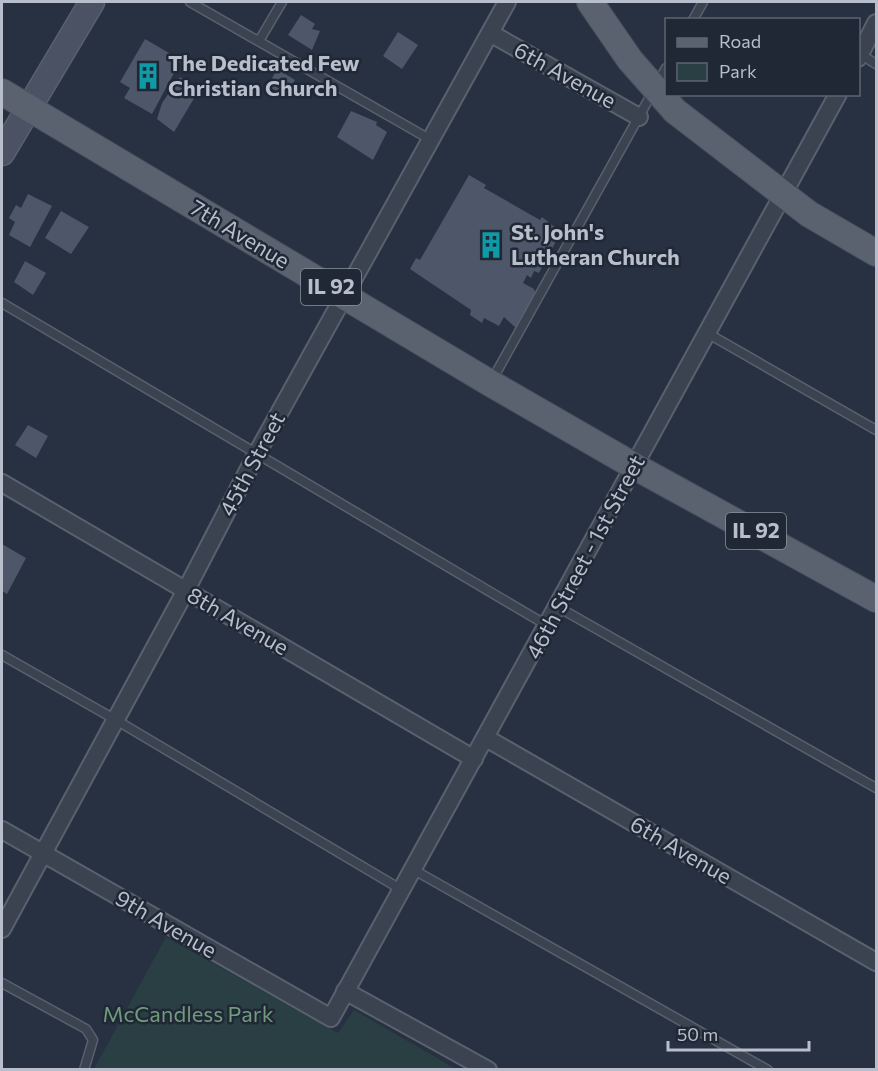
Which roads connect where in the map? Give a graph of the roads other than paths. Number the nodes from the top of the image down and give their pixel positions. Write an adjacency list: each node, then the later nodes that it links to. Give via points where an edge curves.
1 (92, 2): 18 (street)
2 (190, 2): 10 (lane)
3 (282, 2): 10 (lane)
4 (507, 2): 9 (street, 45th Street)
5 (590, 2): 14 (main road, 6th Avenue, via 630,60)
6 (702, 2): 7 (lane)
7 (694, 18)
8 (876, 23): 11 (street)
9 (490, 33): 19 (street, 6th Avenue); 20 (street, 45th Street)
10 (259, 41): 20 (lane)
11 (860, 54)
12 (860, 56): 13 (lane)
13 (876, 64)
14 (661, 78): 19 (lane)
15 (2, 92): 18 (main road, 7th Avenue / IL 92)
16 (674, 96): 22 (main road, 6th Avenue, via 700,132)
17 (837, 96): 22 (street, 46th Street - 1st Street)
18 (28, 108): 21 (street); 24 (main road, 7th Avenue / IL 92)
19 (639, 117): 27 (lane)
20 (431, 140): 24 (street, 45th Street)
21 (2, 153)
22 (783, 194): 23 (main road, 6th Avenue); 26 (street, 46th Street - 1st Street)
23 (876, 253)
24 (345, 296): 27 (main road, 7th Avenue / IL 92); 29 (street, 45th Street)
25 (2, 303): 29 (lane)
26 (707, 333): 28 (lane); 30 (street, 46th Street - 1st Street)
27 (490, 383): 30 (main road, 7th Avenue / IL 92)
28 (876, 430)
29 (256, 455): 32 (street, 45th Street); 35 (lane)
30 (634, 466): 33 (main road, IL 92); 34 (street, 46th Street - 1st Street)
31 (2, 483): 32 (street, 8th Avenue)
32 (186, 591): 37 (street, 45th Street); 39 (street, 8th Avenue)
33 (876, 599)
34 (558, 607): 35 (street, 46th Street - 1st Street); 40 (lane)
35 (548, 626): 38 (street, 46th Street - 1st Street)
36 (2, 655): 37 (lane)
37 (116, 720): 42 (street, 45th Street); 44 (lane)
38 (486, 738): 39 (street, 46th Street - 1st Street); 46 (street, 6th Avenue)
39 (474, 759): 43 (street, 46th Street - 1st Street)
40 (876, 788)
41 (2, 830): 42 (street, 9th Avenue)
42 (43, 854): 45 (street, 45th Street); 49 (street, 9th Avenue)
43 (414, 870): 44 (street, 46th Street - 1st Street); 52 (lane)
44 (402, 891): 48 (street, 46th Street - 1st Street)
45 (2, 929)
46 (876, 962)
47 (2, 983): 50 (lane, via 86,1029 93,1041)
48 (345, 991): 49 (street, 46th Street - 1st Street); 51 (street)
49 (330, 1018)
50 (84, 1070)
51 (488, 1070)
52 (768, 1070)

